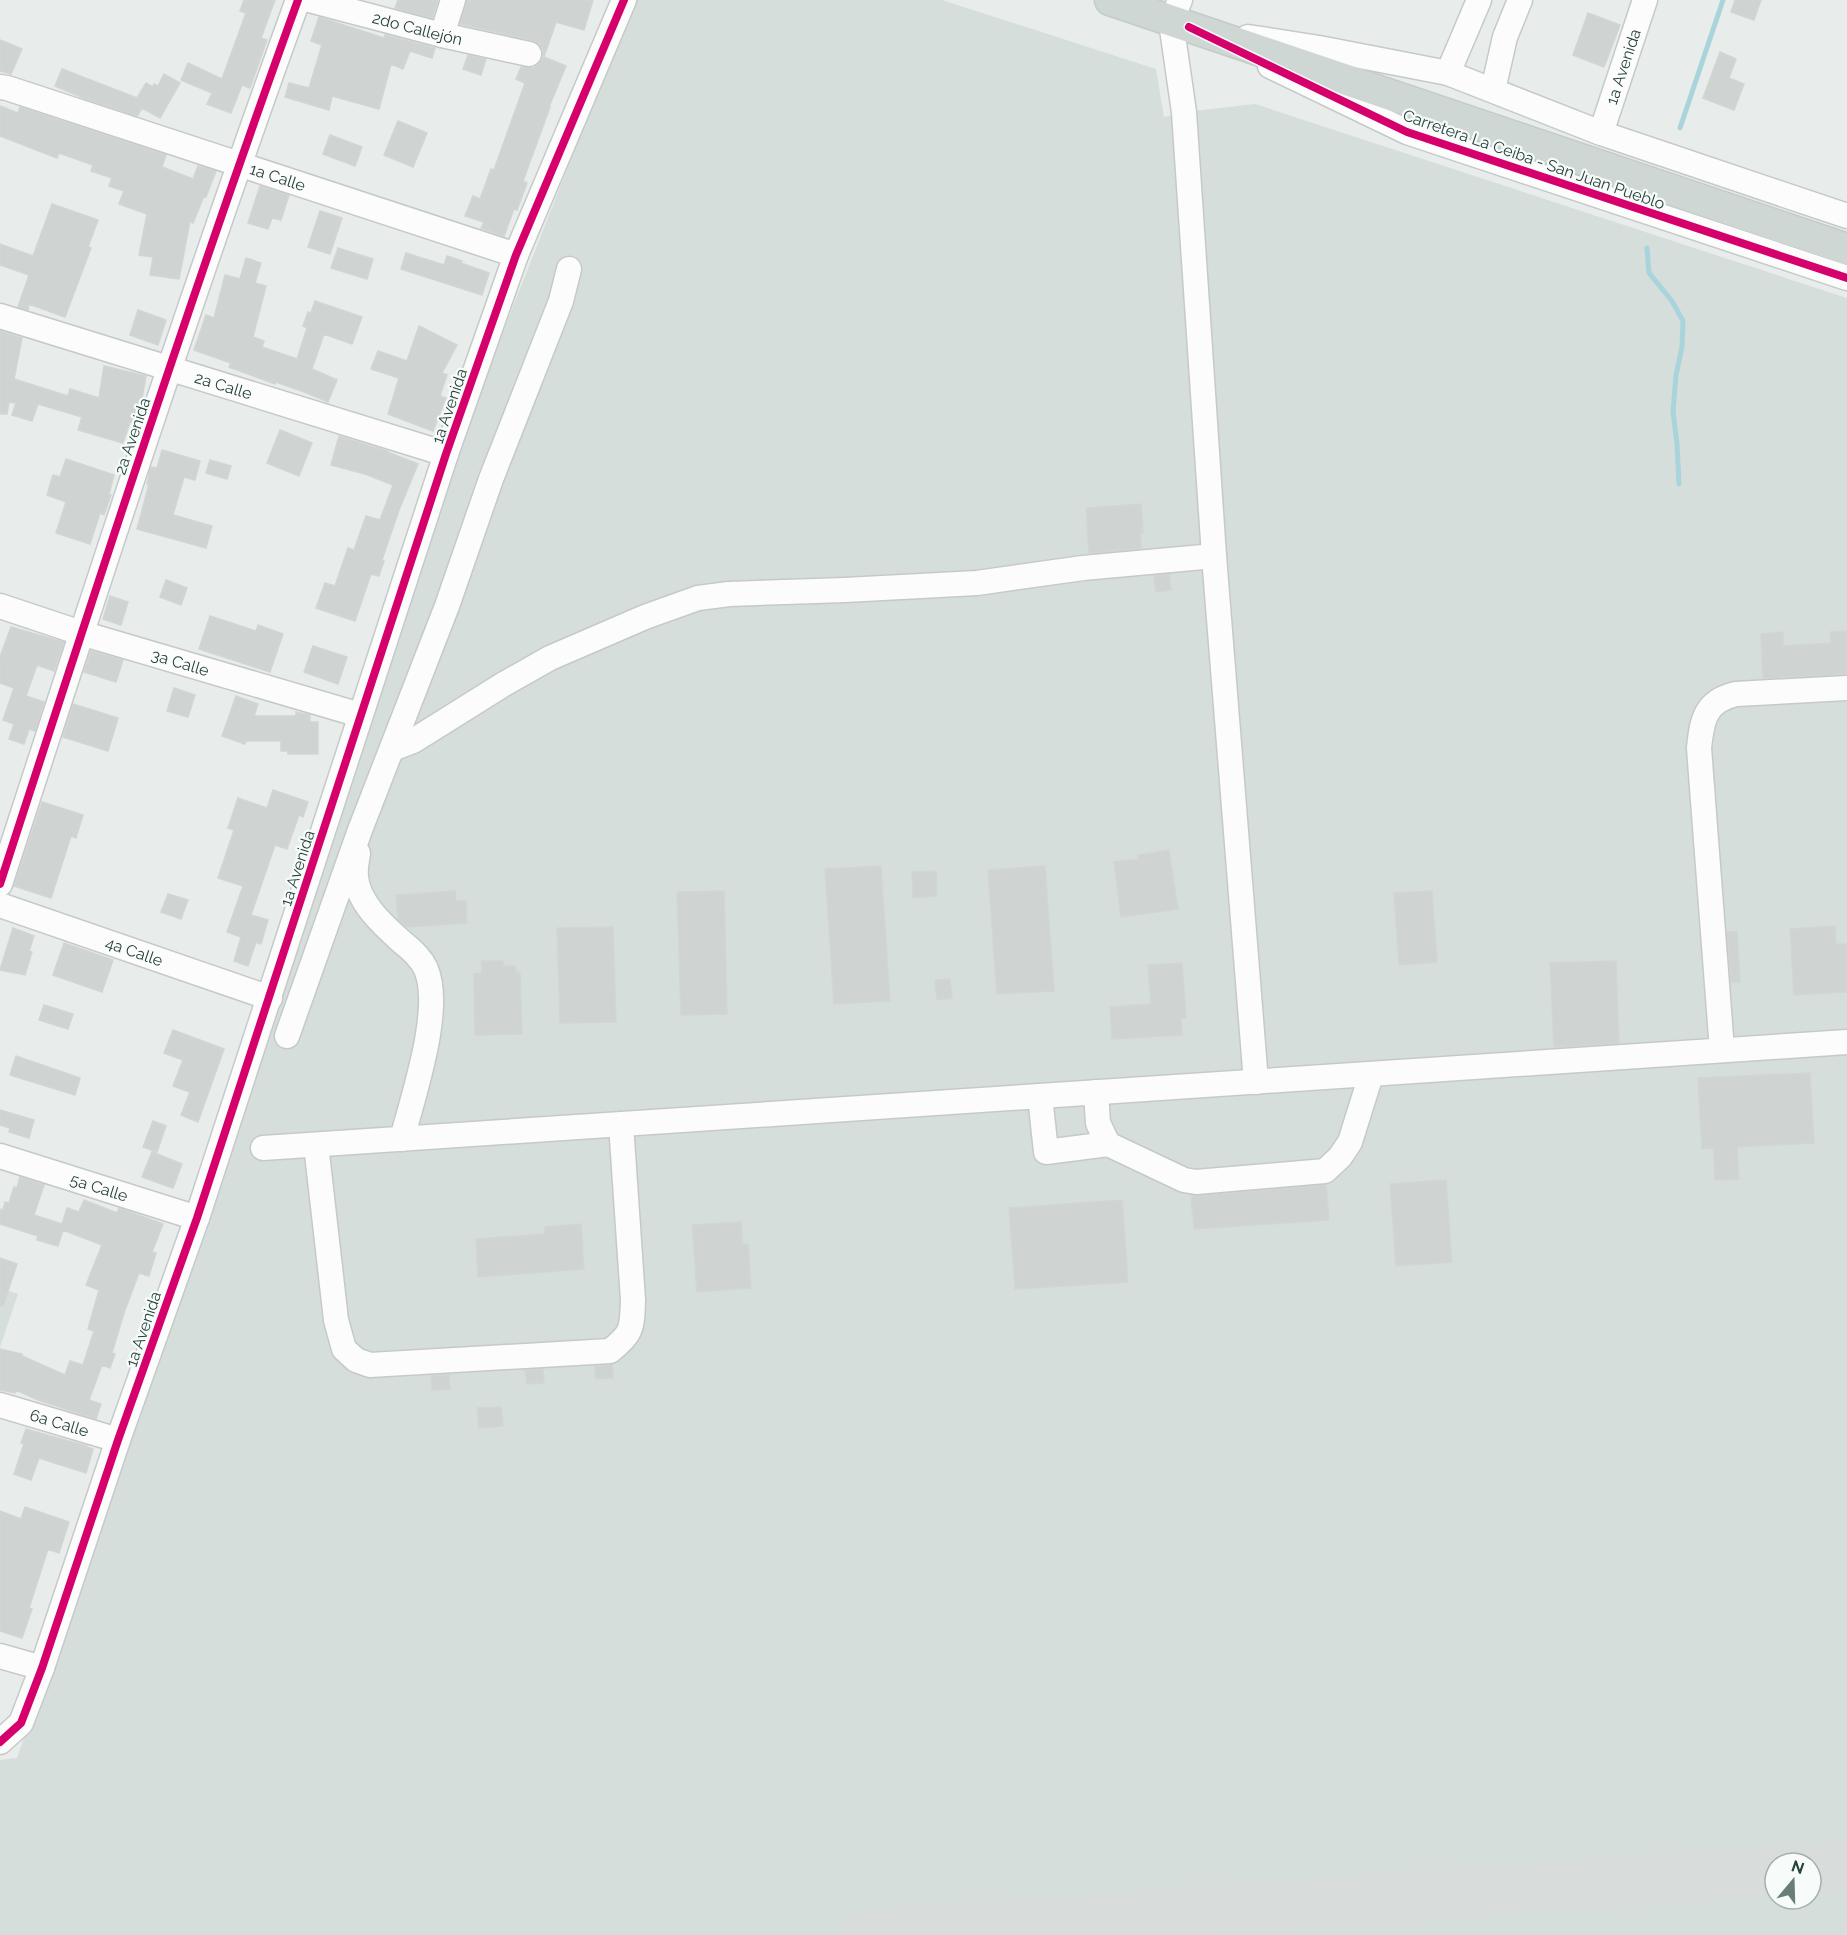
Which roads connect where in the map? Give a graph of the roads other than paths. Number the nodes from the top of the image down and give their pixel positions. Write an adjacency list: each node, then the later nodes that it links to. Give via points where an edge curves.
1 (298, 0): 16 (street, 2a Avenida)
2 (309, 0): 10 (street, 2do Callejón)
3 (453, 0): 10 (street)
4 (624, 0): 19 (street, 1a Avenida)
5 (1110, 0): 9 (main road, Carretera La Ceiba - San Juan Pueblo)
6 (1479, 0): 12 (street)
7 (1520, 0): 14 (street, via 1505,37)
8 (1645, 0): 15 (street, 1a Avenida)
9 (1180, 16): 12 (street, Carretera La Ceiba - San Juan Pueblo); 18 (main road, Carretera La Ceiba - San Juan Pueblo); 21 (street, Carretera La Ceiba - San Juan Pueblo, via 1407,132); 25 (street)
10 (442, 35): 11 (street, 2do Callejón)
11 (529, 54)
12 (1448, 74): 14 (street, Carretera La Ceiba - San Juan Pueblo)
13 (4, 88): 16 (street, 1a Calle)
14 (1493, 90): 15 (street, Carretera La Ceiba - San Juan Pueblo)
15 (1601, 133): 17 (street, Carretera La Ceiba - San Juan Pueblo)
16 (238, 165): 19 (street, 1a Calle); 23 (street, 2a Avenida)
17 (1847, 216)
18 (1847, 249)
19 (516, 255): 24 (street, 1a Avenida)
20 (569, 270): 30 (street, via 561,301)
21 (1847, 278)
22 (0, 316): 23 (street, 2a Calle)
23 (169, 369): 24 (street, 2a Calle); 27 (street, 2a Avenida)
24 (446, 454): 29 (street, 1a Avenida)
25 (1214, 555): 30 (street, via 977,583 698,598 550,658 413,741); 39 (street)
26 (0, 606): 27 (street, 3a Calle)
27 (81, 633): 29 (street, 3a Calle); 32 (street, 2a Avenida)
28 (1847, 688): 37 (street, via 1723,697 1708,710 1702,722 1699,748)
29 (360, 715): 34 (street, 1a Avenida)
30 (392, 749): 31 (street)
31 (360, 830): 35 (street); 43 (street, via 356,878 366,904 426,968 430,990 430,1020)
32 (0, 884)
33 (0, 905): 34 (street, 4a Calle)
34 (270, 998): 48 (street, 1a Avenida)
35 (287, 1036)
36 (1847, 1042): 37 (street)
37 (1722, 1050): 38 (street)
38 (1371, 1075): 39 (street); 44 (street, via 1350,1142 1325,1171 1196,1182)
39 (1256, 1082): 40 (street)
40 (1096, 1092): 41 (street); 44 (street, via 1098,1124)
41 (1040, 1096): 42 (street); 44 (street, via 1046,1152)
42 (621, 1124): 43 (street); 45 (street, via 632,1324 626,1338 610,1351 370,1365 356,1360 344,1349 336,1320)
43 (402, 1139): 45 (street)
44 (1108, 1144)
45 (316, 1145): 46 (street)
46 (263, 1148)
47 (0, 1156): 48 (street, 5a Calle)
48 (197, 1218): 50 (street, 1a Avenida)
49 (0, 1405): 50 (street, 6a Calle)
50 (118, 1440): 52 (street, 1a Avenida)
51 (0, 1656): 52 (street)
52 (42, 1668): 53 (street, 1a Avenida, via 21,1723)
53 (0, 1742)

